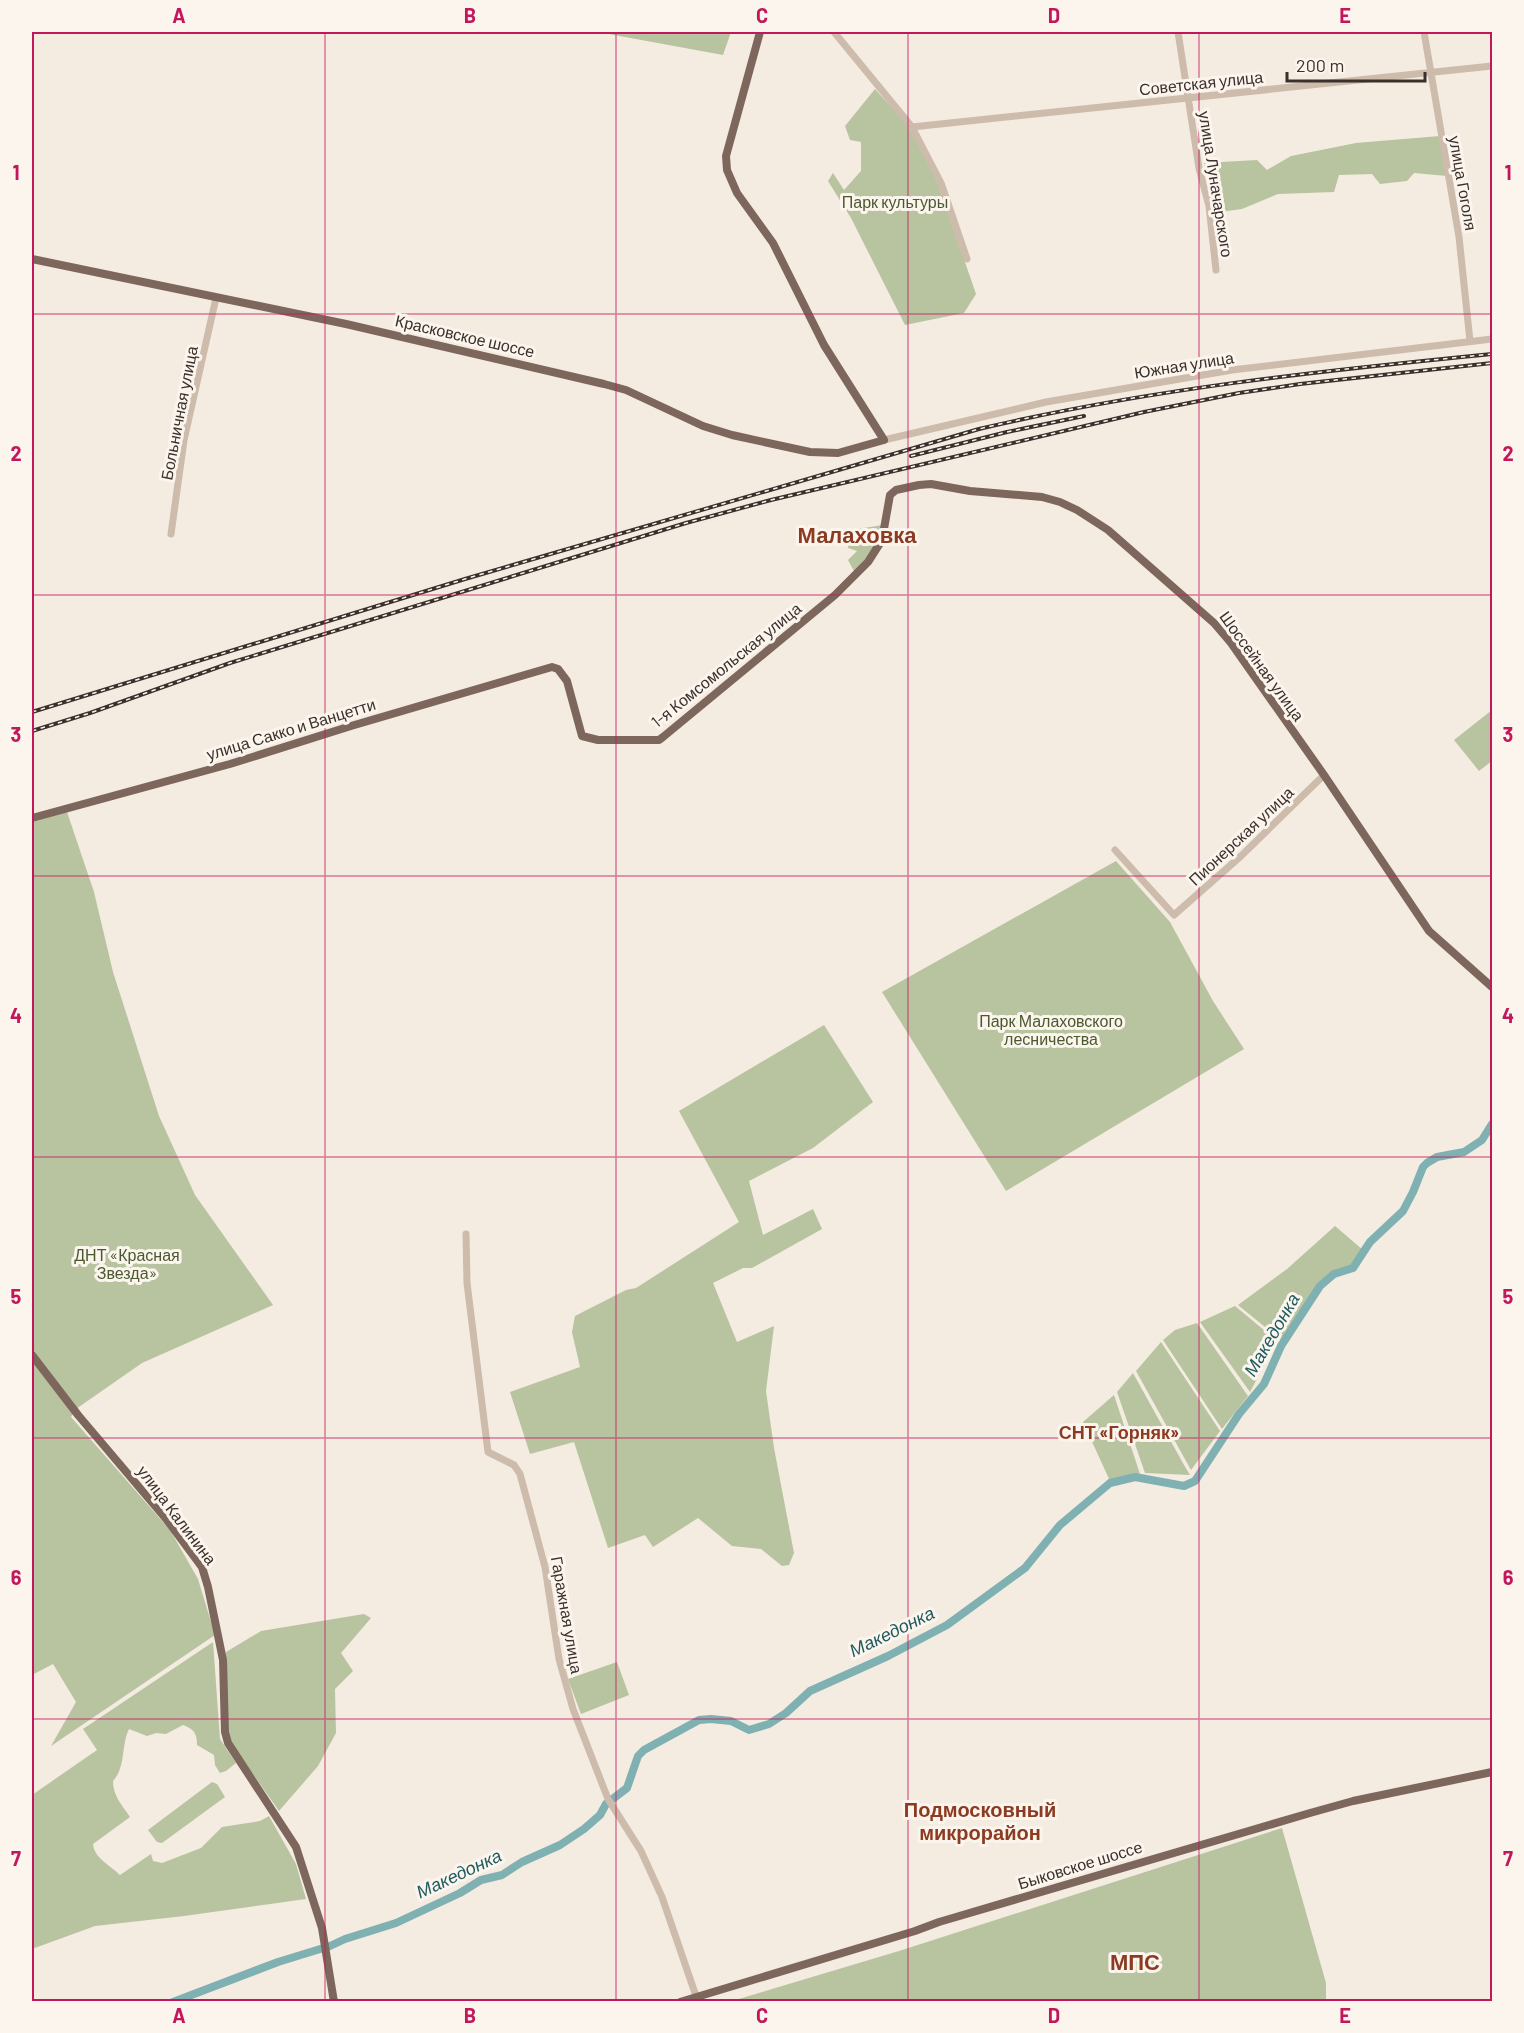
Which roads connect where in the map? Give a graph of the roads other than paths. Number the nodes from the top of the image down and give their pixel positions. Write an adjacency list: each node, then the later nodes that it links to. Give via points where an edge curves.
1 (760, 32): 15 (main road, via 726,156 727,170 737,193 780,256 824,345)
2 (834, 32): 8 (street)
3 (1178, 32): 7 (street, улица Луначарского)
4 (1424, 32): 6 (street, улица Гоголя)
5 (1492, 66): 6 (street, Советская улица)
6 (1430, 73): 7 (street, Советская улица); 14 (street, улица Гоголя, via 1460,237)
7 (1189, 97): 8 (street, Советская улица); 11 (street, улица Луначарского)
8 (912, 127): 9 (street, via 941,183)
9 (967, 259)
10 (32, 260): 12 (main road, Красковское шоссе)
11 (1216, 270)
12 (216, 298): 15 (main road, Красковское шоссе, via 386,333 626,390 712,429 810,452 838,453); 16 (street, Больничная улица, via 184,440)
13 (1492, 339): 14 (street, Южная улица)
14 (1470, 341): 15 (street, Южная улица, via 1153,383 1037,404)
15 (884, 440)
16 (171, 534)
17 (868, 562): 18 (main road, 1-я Комсомольская улица, via 815,613 659,740 598,740 582,736 567,681); 19 (main road, Шоссейная улица, via 885,534 889,498 901,488 931,484 1062,502 1108,530 1214,623)
18 (558, 669): 20 (main road, улица Сакко и Ванцетти, via 543,669 230,764)
19 (1324, 775): 21 (street, Пионерская улица, via 1174,915); 22 (main road, Шоссейная улица, via 1429,931)
20 (32, 818)
21 (1115, 850)
22 (1492, 987)
23 (466, 1234): 26 (street, Гаражная улица, via 467,1281 486,1446 488,1452 514,1465 520,1474 545,1567 563,1676 609,1801 650,1871)
24 (32, 1355): 27 (main road, улица Калинина, via 202,1567 223,1660 228,1743 296,1847 319,1920)
25 (1492, 1772): 26 (main road, Быковское шоссе, via 1353,1801 1264,1825)
26 (696, 1996): 28 (main road, Быковское шоссе)
27 (334, 2001)
28 (680, 2001)

